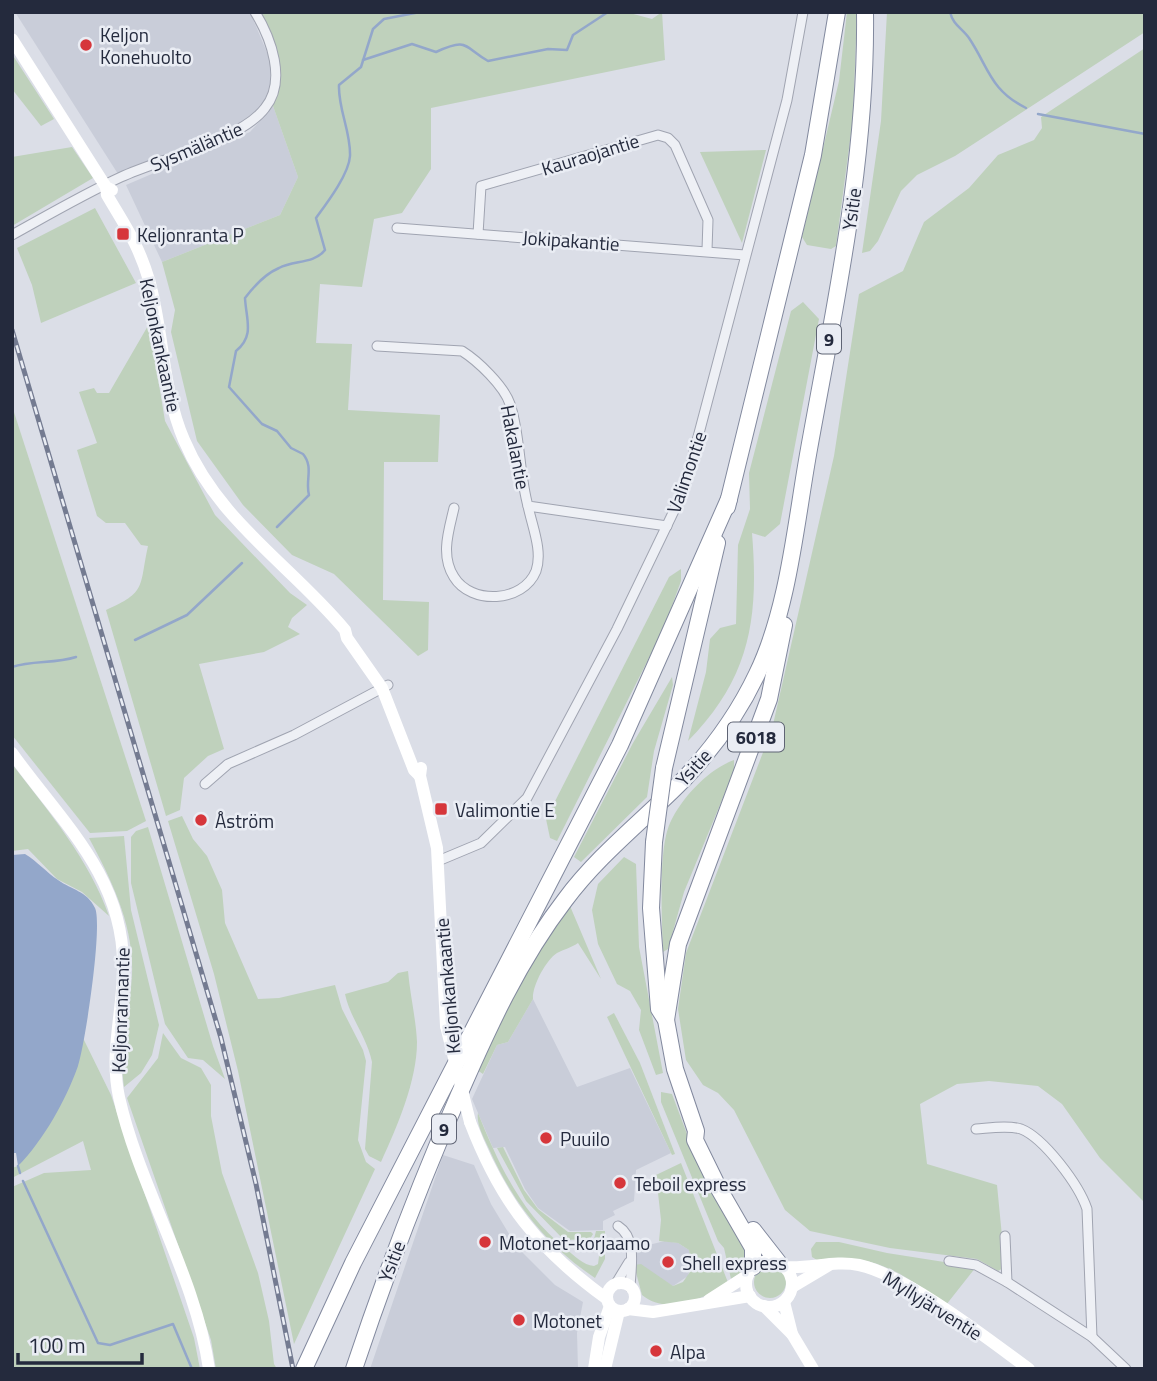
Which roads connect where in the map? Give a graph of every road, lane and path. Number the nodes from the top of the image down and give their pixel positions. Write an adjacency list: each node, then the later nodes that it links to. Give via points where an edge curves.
1 (255, 12): 6 (street, Sysmäläntie, via 275,61 267,107 247,127)
2 (803, 12): 11 (street, Valimontie, via 792,80)
3 (837, 12): 13 (highway, 9, via 813,155)
4 (865, 12): 17 (highway, Ysitie / 9, via 853,193)
5 (12, 39): 6 (main road, Keljonkankaantie)
6 (106, 186): 9 (street, Sysmäläntie); 18 (main road, Keljonkankaantie, via 135,240 148,279 173,411 199,470 233,519 362,644)
7 (397, 228): 8 (street, Jokipakantie)
8 (478, 233): 10 (street, Jokipakantie); 10 (street, Kauraojantie, via 481,186 658,135 675,145 708,220)
9 (12, 235)
10 (707, 250): 11 (street, Jokipakantie)
11 (745, 255): 16 (street, Valimontie, via 699,439 684,490)
12 (377, 346): 14 (street, Hakalantie, via 462,351 504,392)
13 (729, 499): 22 (highway, 6018, bridge, via 664,768 654,842 653,948 659,1009); 42 (highway, 9, via 645,691 321,1327)
14 (528, 506): 15 (street, via 539,554 536,572 524,586 493,597 476,594 454,578 446,539); 16 (street, Hakalantie)
15 (454, 508)
16 (667, 526): 21 (street, Valimontie, via 527,798 481,843)
17 (789, 557): 22 (highway, 6018, via 791,589 769,699 678,944); 43 (highway, Ysitie / 9, via 774,632 733,717 683,780 577,885 524,958 480,1045 387,1269)
18 (385, 686): 20 (street, via 228,764); 21 (main road, Keljonkankaantie, via 417,753)
19 (12, 753): 41 (main road, Keljonrannantie, via 95,861 110,892 123,945 116,1047 119,1095 197,1321)
20 (205, 784)
21 (438, 861): 35 (main road, Keljonkankaantie, bridge, via 446,1026 470,1122 493,1178 546,1249 586,1281)
22 (666, 1020): 24 (highway, 6018, via 675,1069)
23 (976, 1129): 40 (street, via 1018,1128 1035,1136 1082,1192 1087,1209)
24 (696, 1132): 29 (highway, 6018, via 727,1192); 31 (highway, 6018, via 706,1165 753,1248)
25 (618, 1226): 28 (street, via 629,1237)
26 (1005, 1236): 32 (street)
27 (949, 1261): 32 (street, via 976,1265)
28 (629, 1262): 35 (street); 35 (street)
29 (781, 1264): 30 (main road, Myllyjärventie); 31 (main road, via 765,1261); 33 (main road, 6018, via 791,1276)
30 (829, 1265): 33 (main road); 47 (main road, Myllyjärventie, via 858,1265 882,1272)
31 (751, 1271): 34 (main road, 6018); 37 (main road, Keljonkankaantie)
32 (1007, 1282): 40 (street)
33 (792, 1287): 36 (main road)
34 (750, 1296): 37 (main road, Keljonkankaantie); 38 (main road)
35 (620, 1298): 37 (main road, Keljonkankaantie, via 661,1309); 44 (main road, via 599,1337); 45 (main road)
36 (783, 1302): 38 (main road); 39 (main road)
37 (706, 1303)
38 (764, 1306): 39 (main road)
39 (792, 1334): 46 (main road)
40 (1092, 1336): 48 (street)
41 (209, 1369)
42 (304, 1369)
43 (354, 1369)
44 (594, 1369)
45 (605, 1369)
46 (813, 1369)
47 (1028, 1369)
48 (1126, 1369)

